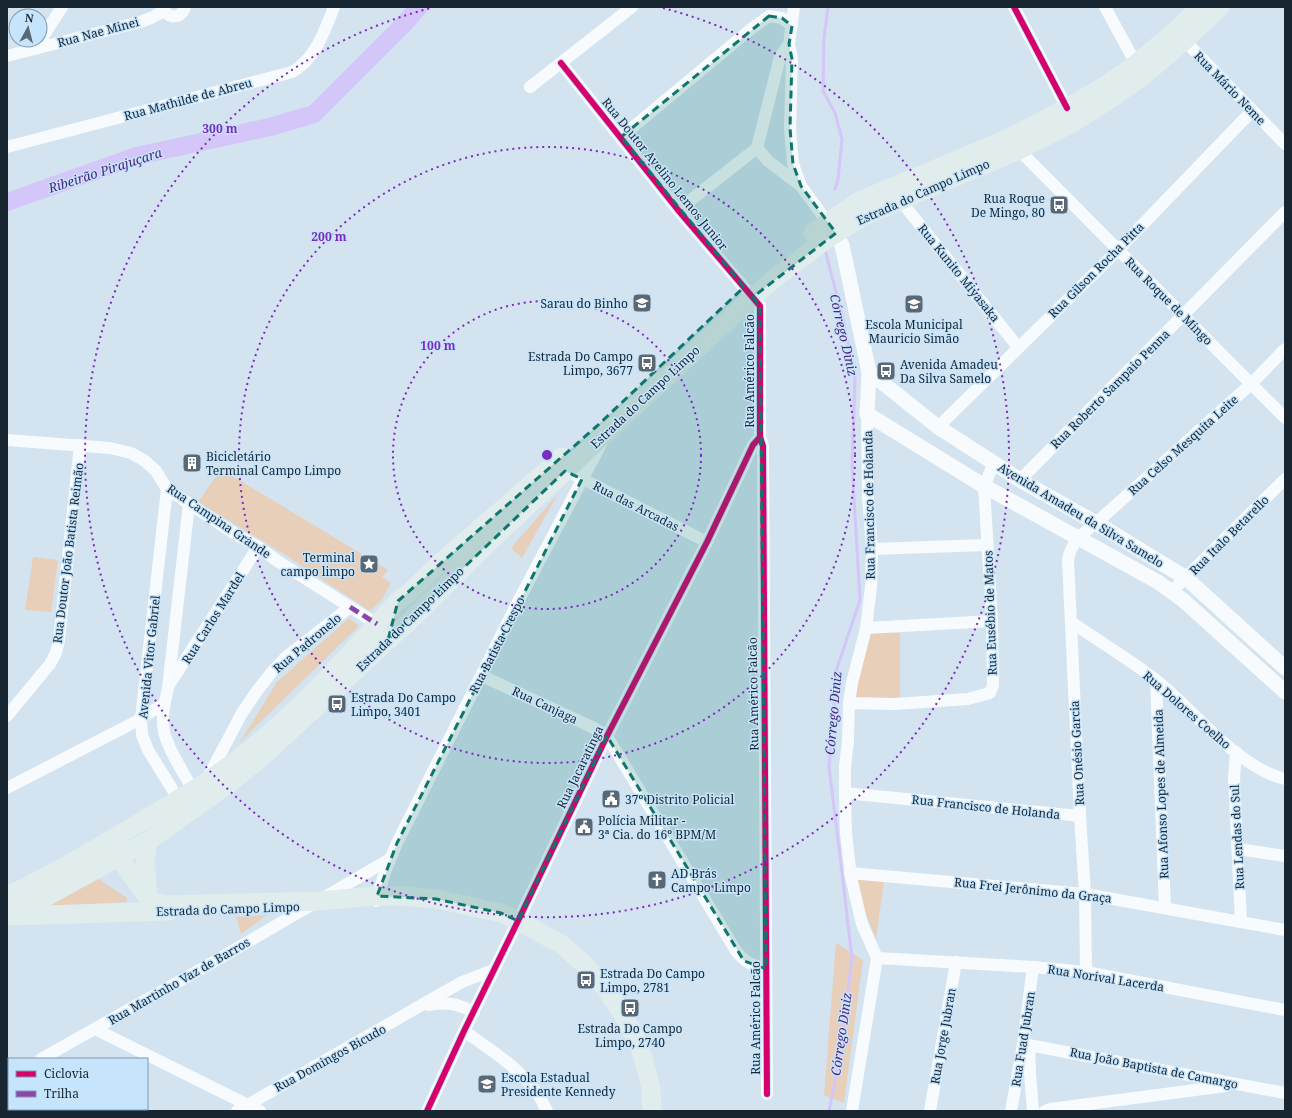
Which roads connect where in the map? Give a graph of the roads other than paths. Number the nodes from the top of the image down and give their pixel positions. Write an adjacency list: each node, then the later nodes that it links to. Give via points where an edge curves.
1 (62, 7): 14 (street)
2 (185, 7): 10 (street, via 184,12 177,17 169,16)
3 (632, 7): 16 (street)
4 (794, 7): 11 (street)
5 (1014, 7): 19 (street)
6 (1105, 7): 17 (street)
7 (1200, 7): 12 (main road, Estrada do Campo Limpo)
8 (1220, 7): 12 (main road, Estrada do Campo Limpo)
9 (334, 8): 23 (street, Rua Mathilde de Abreu, via 312,53 292,72)
10 (163, 9): 14 (street, Rua Nae Minei, via 140,22)
11 (792, 26): 13 (street); 21 (street, via 782,18 768,16)
12 (1180, 36): 17 (main road, Estrada do Campo Limpo); 20 (street, Rua Mário Neme); 25 (main road, Estrada do Campo Limpo, via 1142,77 1074,122)
13 (789, 44): 24 (street, via 780,57); 26 (street, via 792,59 791,145 793,164)
14 (35, 49): 15 (street, Rua Nae Minei)
15 (7, 56)
16 (561, 63): 18 (street); 21 (street, Rua Doutor Avelino Lemos Junior)
17 (1136, 64): 19 (main road, Estrada do Campo Limpo)
18 (530, 87)
19 (1067, 108): 30 (main road, Estrada do Campo Limpo, via 1009,138 857,202)
20 (1252, 111): 22 (street, Rua Mário Neme); 31 (street, Rua Gilson Rocha Pitta)
21 (621, 137): 28 (street, Rua Doutor Avelino Lemos Junior)
22 (1285, 144)
23 (7, 147)
24 (757, 148): 26 (street, via 768,161); 28 (street)
25 (1019, 150): 27 (main road, Estrada do Campo Limpo); 31 (street, Rua Roque de Mingo)
26 (801, 186): 30 (street)
27 (900, 200): 30 (main road, Estrada do Campo Limpo); 34 (street, Rua Kunito Miyasaka)
28 (678, 210): 32 (street, Rua Doutor Avelino Lemos Junior)
29 (1285, 212): 33 (street, Rua Roberto Sampaio Penna)
30 (832, 228): 32 (main road, Estrada do Campo Limpo, via 774,279); 36 (street, Rua Francisco de Holanda, via 842,245)
31 (1118, 250): 33 (street, Rua Roque de Mingo); 34 (street, Rua Gilson Rocha Pitta)
32 (749, 292): 41 (main road, Estrada do Campo Limpo); 42 (street, Rua Américo Falcão, via 760,306); 61 (main road, Estrada do Campo Limpo)
33 (1183, 315): 37 (street, Rua Roque de Mingo); 49 (street, Rua Roberto Sampaio Penna)
34 (1018, 347): 40 (street, Rua Gilson Rocha Pitta)
35 (1285, 349): 37 (street, Rua Celso Mesquita Leite)
36 (869, 372): 38 (street, Rua Francisco de Holanda); 40 (street, Avenida Amadeu da Silva Samelo)
37 (1252, 383): 39 (street, Rua Roque de Mingo); 53 (street, Rua Celso Mesquita Leite)
38 (867, 414): 50 (street, Avenida Amadeu da Silva Samelo); 58 (street, Rua Francisco de Holanda, via 868,497)
39 (1285, 418)
40 (938, 427): 45 (street, Avenida Amadeu da Silva Samelo)
41 (607, 433): 46 (main road, Estrada do Campo Limpo); 47 (street, Rua Batista Crespo)
42 (760, 438): 55 (street, Rua Jacaratinga, via 753,445); 109 (street, Rua Américo Falcão, via 763,446)
43 (7, 440): 44 (street, Rua Campina Grande)
44 (80, 445): 51 (street, Rua Campina Grande, via 131,453 156,471); 75 (street, Rua Doutor João Batista Reimão, via 56,653 50,664)
45 (994, 463): 49 (street, Avenida Amadeu da Silva Samelo); 50 (street)
46 (564, 471): 47 (street, Rua das Arcadas); 67 (main road, Estrada do Campo Limpo)
47 (582, 479): 55 (street, Rua das Arcadas); 69 (street, Rua Batista Crespo)
48 (1285, 479): 59 (street, Rua Italo Betarello)
49 (1020, 480): 53 (street, Avenida Amadeu da Silva Samelo)
50 (984, 486): 54 (street, Avenida Amadeu da Silva Samelo); 56 (street, Rua Eusébio de Matos)
51 (167, 489): 52 (street, Rua Campina Grande); 76 (street, Avenida Vitor Gabriel)
52 (189, 504): 57 (street, Rua Campina Grande); 71 (street, Avenida Vitor Gabriel)
53 (1096, 523): 54 (street, Rua Celso Mesquita Leite); 59 (street, Avenida Amadeu da Silva Samelo)
54 (1078, 538): 60 (street, Avenida Amadeu da Silva Samelo); 64 (street, Rua Onésio Garcia, via 1069,552 1068,560)
55 (707, 542): 77 (street, Rua Jacaratinga)
56 (988, 545): 58 (street); 63 (street, Rua Eusébio de Matos)
57 (258, 547): 62 (street, Rua Campina Grande); 71 (street, Rua Carlos Mardel)
58 (872, 549): 66 (street, Rua Francisco de Holanda)
59 (1186, 578): 60 (street, Rua Italo Betarello); 68 (street, Avenida Amadeu da Silva Samelo)
60 (1172, 592): 72 (street, Avenida Amadeu da Silva Samelo)
61 (398, 601): 65 (main road, Estrada do Campo Limpo); 67 (main road)
62 (350, 607): 65 (street, Rua Campina Grande); 78 (street, Rua Padronelo, via 285,658 271,673 242,713)
63 (992, 621): 66 (street); 73 (street, Rua Eusébio de Matos, via 993,685 990,693 968,698 894,704)
64 (1071, 622): 70 (street, Rua Dolores Coelho); 85 (street, Rua Onésio Garcia)
65 (377, 624): 80 (main road, Estrada do Campo Limpo, via 322,683)
66 (866, 628): 73 (street, Rua Francisco de Holanda)
67 (388, 640): 84 (main road, Estrada do Campo Limpo, via 263,756 228,785)
68 (1285, 668)
69 (482, 676): 77 (street, Rua Canjaga); 91 (street, Rua Batista Crespo)
70 (1156, 680): 79 (street, Rua Dolores Coelho); 100 (street, Rua Afonso Lopes de Almeida)
71 (168, 688): 74 (street, Avenida Vitor Gabriel)
72 (1285, 692)
73 (849, 703): 83 (street, Rua Francisco de Holanda)
74 (164, 704): 76 (street); 84 (street, Avenida Vitor Gabriel, via 164,731 168,744)
75 (7, 716)
76 (141, 718): 82 (street); 84 (street, Avenida Vitor Gabriel, via 142,735 148,750)
77 (607, 736): 103 (street, Rua Jacaratinga); 109 (street, via 736,951 752,966)
78 (227, 741): 80 (street, Rua Padronelo, via 225,755); 84 (street, Rua Padronelo)
79 (1236, 752): 81 (street, Rua Dolores Coelho, via 1256,767); 88 (street, Rua Lendas do Sul, via 1234,778)
80 (229, 766): 84 (main road, Estrada do Campo Limpo)
81 (1285, 779)
82 (7, 788)
83 (845, 793): 85 (street, Rua Francisco de Holanda); 93 (street, Rua Francisco de Holanda)
84 (193, 798): 86 (main road, Estrada do Campo Limpo); 87 (main road, Estrada do Campo Limpo)
85 (1080, 816): 95 (street, Rua Onésio Garcia)
86 (148, 840): 90 (main road, Estrada do Campo Limpo); 97 (main road, via 145,860)
87 (108, 842): 90 (main road, Estrada do Campo Limpo); 92 (main road, Estrada do Campo Limpo)
88 (1238, 849): 89 (street); 104 (street, Rua Lendas do Sul)
89 (1285, 856)
90 (119, 857): 96 (main road, Estrada do Campo Limpo); 97 (main road, Estrada do Campo Limpo)
91 (390, 859): 98 (street, Rua Batista Crespo); 99 (street)
92 (57, 871): 94 (main road, Estrada do Campo Limpo); 96 (main road, via 47,882)
93 (850, 873): 95 (street, Rua Frei Jerônimo da Graça); 106 (street, Rua Francisco de Holanda, via 862,924)
94 (13, 893)
95 (1085, 894): 100 (street, Rua Frei Jerônimo da Graça); 111 (street, Rua Onésio Garcia)
96 (44, 898): 101 (main road); 102 (main road, Estrada do Campo Limpo)
97 (148, 898): 99 (main road, Estrada do Campo Limpo, via 165,905)
98 (376, 900): 99 (main road, Estrada do Campo Limpo); 103 (main road, Estrada do Campo Limpo, via 449,902 501,913)
99 (312, 904): 101 (main road, Estrada do Campo Limpo); 115 (street, Rua Martinho Vaz de Barros)
100 (1165, 908): 104 (street, Rua Frei Jerônimo da Graça)
101 (56, 915): 102 (main road, Estrada do Campo Limpo)
102 (7, 916)
103 (518, 921): 110 (street, Rua Jacaratinga); 126 (main road, Estrada do Campo Limpo, via 561,944 606,988 625,1018 643,1057 651,1088)
104 (1241, 922): 105 (street, Rua Frei Jerônimo da Graça)
105 (1285, 930)
106 (877, 958): 107 (street, Rua Norival Lacerda); 127 (street)
107 (956, 962): 108 (street, Rua Norival Lacerda); 128 (street, Rua Jorge Jubran)
108 (1033, 967): 111 (street, Rua Norival Lacerda); 117 (street, Rua Fuad Jubran)
109 (766, 969): 120 (street, Rua Américo Falcão)
110 (493, 970): 112 (street, Rua Domingos Bicudo, via 462,982); 114 (street, Rua Jacaratinga)
111 (1086, 972): 113 (street, Rua Norival Lacerda)
112 (422, 1006): 114 (street, Rua Domingos Bicudo, via 454,1004); 122 (street, Rua Domingos Bicudo)
113 (1285, 1010)
114 (474, 1012): 116 (street, Rua Jacaratinga)
115 (95, 1029): 118 (street, Rua Martinho Vaz de Barros); 122 (street)
116 (464, 1031): 124 (street, Rua Jacaratinga); 125 (street, via 500,1056 526,1079)
117 (1026, 1045): 119 (street, Rua João Baptista de Camargo); 129 (street, Rua Fuad Jubran); 130 (street)
118 (43, 1058)
119 (1238, 1084): 121 (street, Rua João Baptista de Camargo); 131 (street)
120 (767, 1094)
121 (1285, 1094)
122 (242, 1108): 123 (street)
123 (260, 1111)
124 (427, 1111)
125 (547, 1111)
126 (652, 1111)
127 (852, 1111)
128 (930, 1111)
129 (1011, 1111)
130 (1033, 1111)
131 (1045, 1111)

